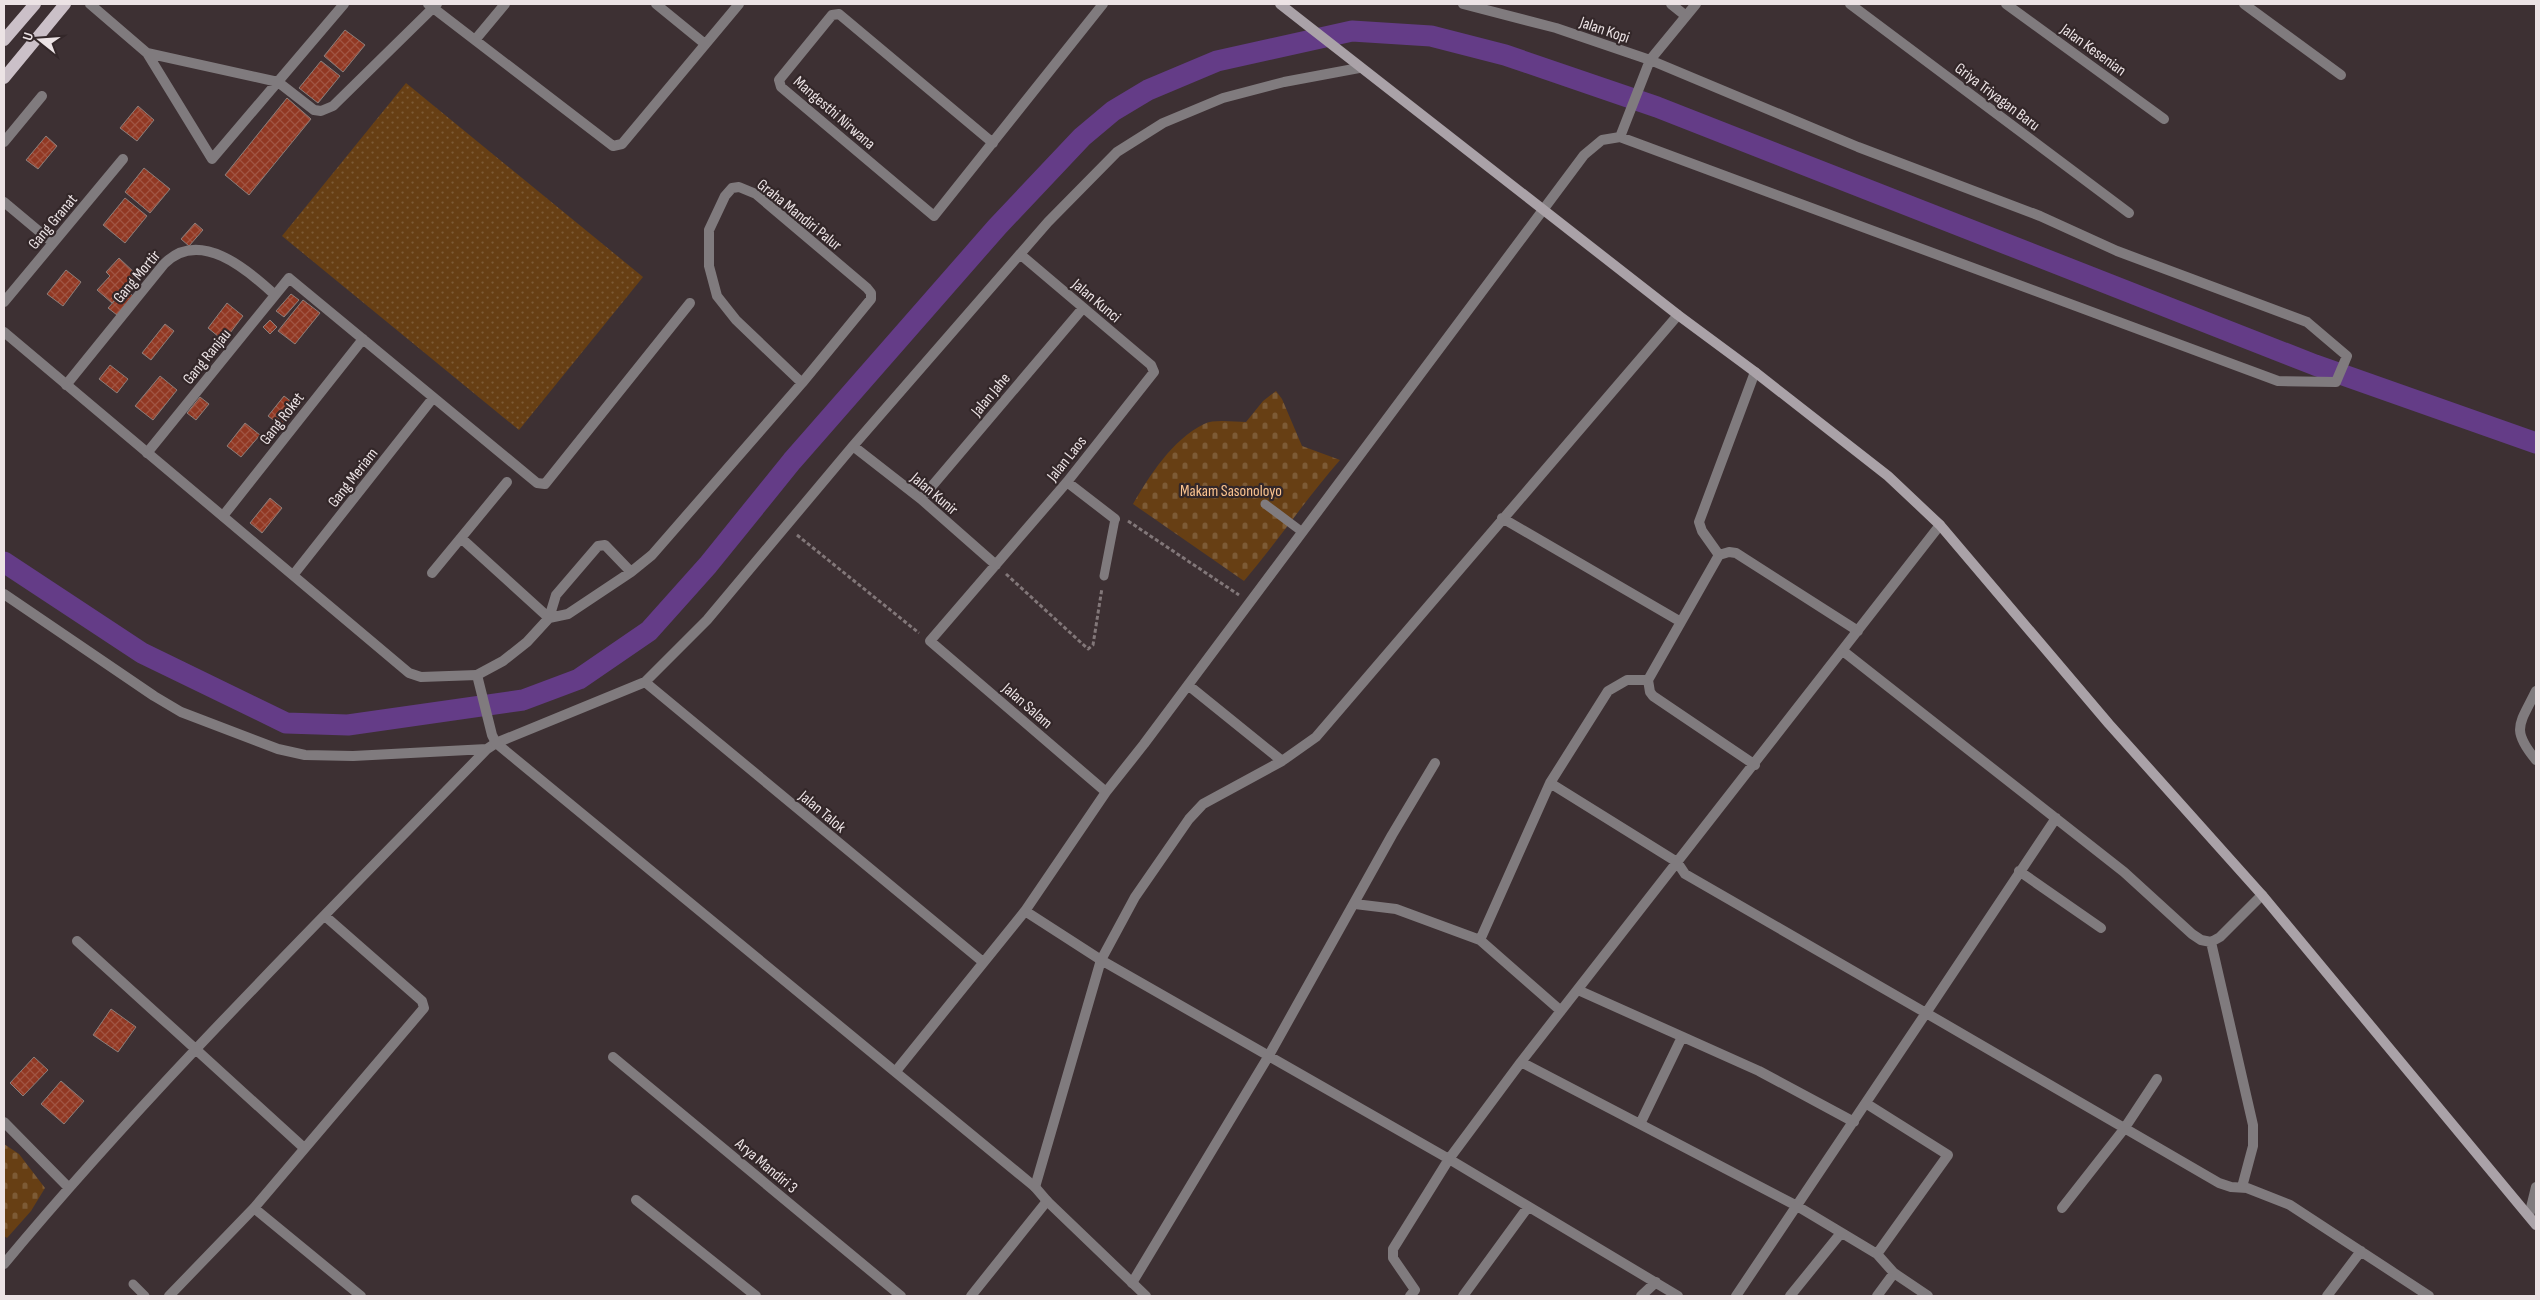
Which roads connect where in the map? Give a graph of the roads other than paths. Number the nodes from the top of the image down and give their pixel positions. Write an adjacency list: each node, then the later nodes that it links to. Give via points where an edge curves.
1 (35, 4): 18 (main road)
2 (65, 4): 25 (main road)
3 (90, 4): 21 (street)
4 (344, 4): 26 (street)
5 (505, 4): 19 (street)
6 (656, 4): 20 (street)
7 (739, 4): 20 (street)
8 (1103, 4): 31 (street, Mangesthi Nirwana)
9 (1463, 4): 22 (street, Jalan Kopi, via 1556,28)
10 (1671, 4): 17 (street)
11 (1696, 4): 17 (street)
12 (1850, 4): 35 (street, Griya Triyagan Baru)
13 (2006, 4): 28 (street, Jalan Kesenian)
14 (2244, 4): 24 (street)
15 (433, 5): 19 (street); 26 (street, via 326,110 308,108)
16 (1285, 6): 23 (main road)
17 (1686, 16): 22 (street)
18 (4, 40)
19 (474, 40): 20 (street, via 613,146 622,144)
20 (705, 44)
21 (147, 53): 26 (street); 26 (street, via 212,159)
22 (1650, 60): 29 (street); 29 (street, Jalan Kopi, via 1858,147 2040,216 2117,251 2307,322 2347,356 2336,382 2278,381)
23 (1359, 68): 34 (main road); 37 (street, via 1223,98 1163,123 1117,152 1048,222)
24 (2342, 75)
25 (4, 78)
26 (278, 82)
27 (42, 96): 30 (street)
28 (2164, 119)
29 (1622, 133): 34 (street, via 1594,146)
30 (4, 142)
31 (993, 143): 31 (street, Mangesthi Nirwana, via 838,14 832,15 779,80 781,86 934,216)
32 (123, 159): 36 (street, Gang Granat)
33 (4, 202): 36 (street)
34 (1544, 208): 42 (main road); 60 (street)
35 (2129, 213)
36 (53, 243): 39 (street, Gang Granat)
37 (1021, 255): 41 (street, Jalan Kunci); 50 (street)
38 (275, 295): 44 (street, Gang Ranjau, via 289,278); 48 (street, Gang Mortir, via 227,257 202,250 181,251 164,264); 51 (street, Gang Ranjau)
39 (4, 302)
40 (690, 303): 49 (street, via 545,484 537,482)
41 (1083, 308): 45 (street, Jalan Kunci); 54 (street, Jalan Jahe)
42 (1678, 315): 46 (main road); 57 (street)
43 (4, 332): 48 (street)
44 (363, 339): 49 (street); 56 (street, Gang Roket)
45 (1153, 368): 53 (street, Jalan Laos, via 1152,376)
46 (1755, 372): 59 (main road, via 1888,476); 62 (street, via 1699,522)
47 (802, 383): 47 (street, Graha Mandiri Palur, via 867,304 871,293 756,194 739,187 732,188 709,230 709,266 717,296 736,320); 65 (street, Graha Mandiri Palur, via 652,555)
48 (66, 385): 51 (street)
49 (433, 398): 66 (street, Gang Meriam)
50 (854, 446): 54 (street, Jalan Kunir); 76 (street, via 708,620)
51 (147, 453): 56 (street)
52 (508, 482): 61 (street)
53 (1066, 482): 58 (street); 63 (street, Jalan Laos)
54 (921, 499): 63 (street, Jalan Kunir)
55 (1265, 504): 60 (lane)
56 (223, 516): 66 (street)
57 (1502, 518): 70 (street); 81 (street, via 1334,718 1305,746)
58 (1115, 519): 67 (lane)
59 (1940, 526): 71 (street); 89 (main road, via 2109,724)
60 (1301, 531): 77 (street)
61 (461, 538): 64 (street); 69 (street)
62 (1719, 555): 70 (street); 71 (street, via 1736,554)
63 (996, 565): 72 (street, Jalan Laos)
64 (432, 572)
65 (631, 572): 69 (street, Graha Mandiri Palur, via 568,614); 69 (street, via 606,546 598,546 556,595)
66 (294, 574): 74 (street, via 409,673 421,677)
67 (1104, 576)
68 (4, 594): 79 (street, via 181,712 278,749 305,755 353,756)
69 (548, 618): 74 (street, via 522,646)
70 (1681, 622): 75 (street)
71 (1858, 630): 73 (street)
72 (930, 641): 85 (street, Jalan Salam)
73 (1843, 651): 83 (street); 86 (street)
74 (478, 680): 79 (street)
75 (1648, 680): 83 (street, via 1653,696); 84 (street, via 1627,680 1608,691)
76 (645, 682): 79 (street); 98 (street, Jalan Talok)
77 (1188, 685): 81 (street); 85 (street)
78 (2536, 691): 80 (street, via 2519,732 2523,744)
79 (492, 742): 92 (street); 107 (street)
80 (2536, 760)
81 (1282, 761): 97 (street, via 1203,804 1189,819 1135,897)
82 (1436, 763): 90 (street)
83 (1755, 766): 87 (street)
84 (1550, 783): 87 (street); 94 (street)
85 (1106, 792): 91 (street)
86 (2056, 818): 88 (street); 96 (street, via 2124,872 2192,934)
87 (1677, 862): 99 (street); 101 (street, via 1685,874)
88 (2019, 872): 93 (street); 101 (street)
89 (2262, 895): 96 (street, via 2220,938); 126 (main road)
90 (1355, 904): 94 (street, via 1396,909); 105 (street)
91 (1025, 911): 97 (street); 98 (street)
92 (325, 916): 103 (street); 114 (street, via 422,1002 424,1008)
93 (2101, 928)
94 (1480, 940): 100 (street)
95 (77, 941): 103 (street)
96 (2211, 942): 118 (street, via 2253,1125 2253,1146)
97 (1101, 960): 105 (street); 117 (street)
98 (983, 962): 107 (street)
99 (1578, 990): 100 (street); 102 (street)
100 (1561, 1011): 106 (street)
101 (1926, 1013): 109 (street); 113 (street)
102 (1682, 1037): 111 (street, via 1759,1071); 112 (street)
103 (195, 1049): 114 (street); 116 (street)
104 (613, 1057): 140 (street, Arya Mandiri 3)
105 (1268, 1057): 115 (street); 133 (street)
106 (1522, 1062): 112 (street); 115 (street)
107 (896, 1071): 117 (street)
108 (2157, 1079): 113 (street)
109 (1867, 1104): 111 (street); 129 (street, via 1948,1155)
110 (4, 1122): 116 (street)
111 (1854, 1122): 122 (street)
112 (1640, 1124): 122 (street)
113 (2124, 1128): 118 (street, via 2219,1183); 125 (street)
114 (303, 1147): 124 (street)
115 (1449, 1159): 123 (street); 135 (street, via 1393,1249 1393,1258)
116 (68, 1187): 130 (street)
117 (1035, 1187): 121 (street)
118 (2242, 1187): 128 (street, via 2290,1205)
119 (2536, 1188): 126 (street)
120 (636, 1200): 139 (street)
121 (1047, 1201): 133 (street); 141 (street)
122 (1797, 1206): 127 (street); 146 (street)
123 (1528, 1207): 132 (street); 143 (street)
124 (254, 1208): 137 (street); 138 (street)
125 (2062, 1208)
126 (2533, 1220)
127 (1841, 1233): 129 (street); 147 (street)
128 (2361, 1251): 150 (street); 151 (street)
129 (1877, 1254): 131 (street)
130 (4, 1264)
131 (1894, 1273): 148 (street); 149 (street)
132 (1656, 1282): 144 (street); 145 (street)
133 (1132, 1283): 142 (street)
134 (132, 1284): 136 (lane)
135 (1416, 1294)
136 (145, 1296)
137 (169, 1296)
138 (361, 1296)
139 (756, 1296)
140 (902, 1296)
141 (971, 1296)
142 (1146, 1296)
143 (1462, 1296)
144 (1641, 1296)
145 (1678, 1296)
146 (1736, 1296)
147 (1790, 1296)
148 (1877, 1296)
149 (1928, 1296)
150 (2328, 1296)
151 (2429, 1296)

